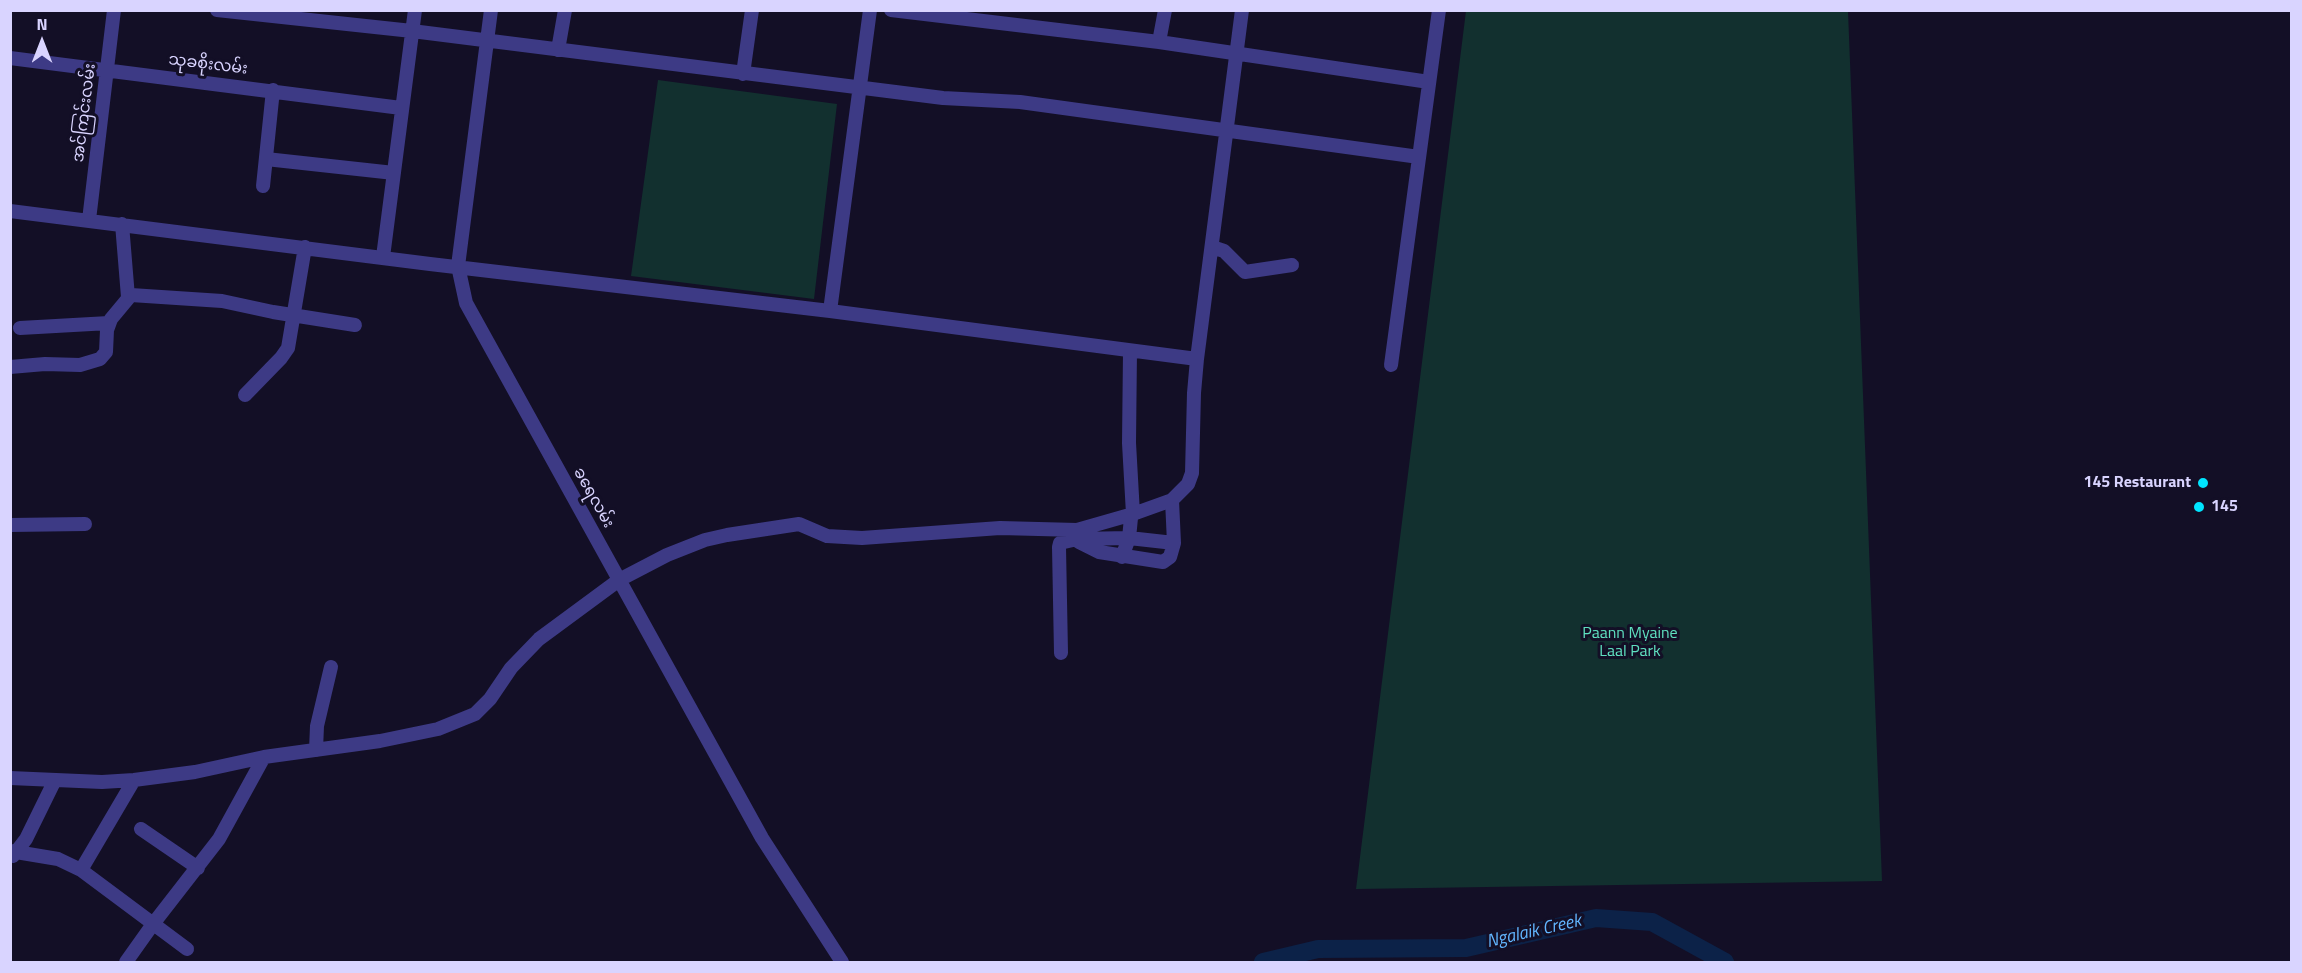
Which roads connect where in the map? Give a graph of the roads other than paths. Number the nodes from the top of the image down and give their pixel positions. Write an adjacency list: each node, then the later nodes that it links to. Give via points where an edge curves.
1 (114, 10): 19 (street, အင်ကြင်းလမ်း)
2 (217, 10): 12 (street)
3 (415, 10): 13 (street)
4 (491, 10): 14 (street, ခရေလမ်း)
5 (565, 10): 16 (street)
6 (752, 10): 20 (street)
7 (870, 10): 22 (street)
8 (891, 10): 15 (street)
9 (1165, 10): 15 (street)
10 (1242, 10): 17 (street)
11 (1434, 11): 21 (street)
12 (236, 12): 13 (street)
13 (412, 31): 14 (street); 24 (street)
14 (487, 41): 16 (street); 37 (street, ခရေလမ်း)
15 (1159, 42): 17 (street)
16 (558, 50): 20 (street)
17 (1236, 55): 21 (street); 25 (street)
18 (10, 58): 19 (street, သုခစိုးလမ်း)
19 (107, 69): 23 (street, သုခစိုးလမ်း); 31 (street, အင်ကြင်းလမ်း)
20 (743, 74): 22 (street)
21 (1429, 82): 26 (street)
22 (860, 87): 25 (street, via 943,98 1020,102); 39 (street)
23 (273, 90): 24 (street, သုခစိုးလမ်း); 27 (street)
24 (401, 108): 28 (street)
25 (1226, 130): 26 (street); 34 (street)
26 (1419, 157): 46 (street)
27 (266, 159): 28 (street); 29 (street)
28 (394, 173): 35 (street)
29 (263, 186)
30 (10, 211): 31 (street)
31 (89, 220): 32 (street)
32 (122, 224): 33 (street); 38 (street)
33 (305, 247): 35 (street); 40 (street)
34 (1212, 247): 36 (street, via 1224,251 1245,272); 45 (street)
35 (382, 257): 37 (street)
36 (1292, 265)
37 (458, 266): 39 (street); 57 (street, ခရေလမ်း, via 466,303)
38 (128, 297): 40 (street, via 222,301); 41 (street)
39 (830, 311): 44 (street)
40 (294, 315): 42 (street); 48 (street, via 288,348)
41 (109, 322): 43 (street); 47 (street, via 105,352 97,361)
42 (355, 326)
43 (20, 328)
44 (1130, 351): 45 (street); 50 (street)
45 (1197, 359): 49 (street, via 1192,473 1188,484)
46 (1390, 365)
47 (10, 367)
48 (245, 395)
49 (1173, 500): 50 (street); 55 (street)
50 (1133, 514): 53 (street); 54 (street)
51 (85, 524): 52 (street)
52 (10, 525)
53 (1077, 534): 54 (street); 56 (street, via 1086,547); 57 (street, via 1000,528 862,538 827,536 798,524 705,540); 58 (street, via 1059,547)
54 (1129, 538): 55 (street); 56 (street)
55 (1174, 543): 56 (street, via 1170,557 1163,562)
56 (1122, 557)
57 (619, 580): 60 (street, via 539,639 475,714 438,729); 72 (street, ခရေလမ်း, via 762,838)
58 (1061, 652)
59 (331, 667): 60 (street, via 317,726)
60 (316, 750): 61 (street)
61 (264, 757): 64 (street); 67 (street, via 219,840)
62 (10, 778): 63 (street)
63 (55, 780): 64 (street); 66 (street, via 26,839)
64 (134, 780): 68 (street)
65 (141, 829): 67 (street)
66 (12, 854): 68 (street, via 58,859)
67 (198, 868): 69 (street)
68 (81, 870): 69 (street)
69 (153, 924): 70 (street); 71 (street)
70 (187, 949)
71 (126, 963)
72 (842, 963)

